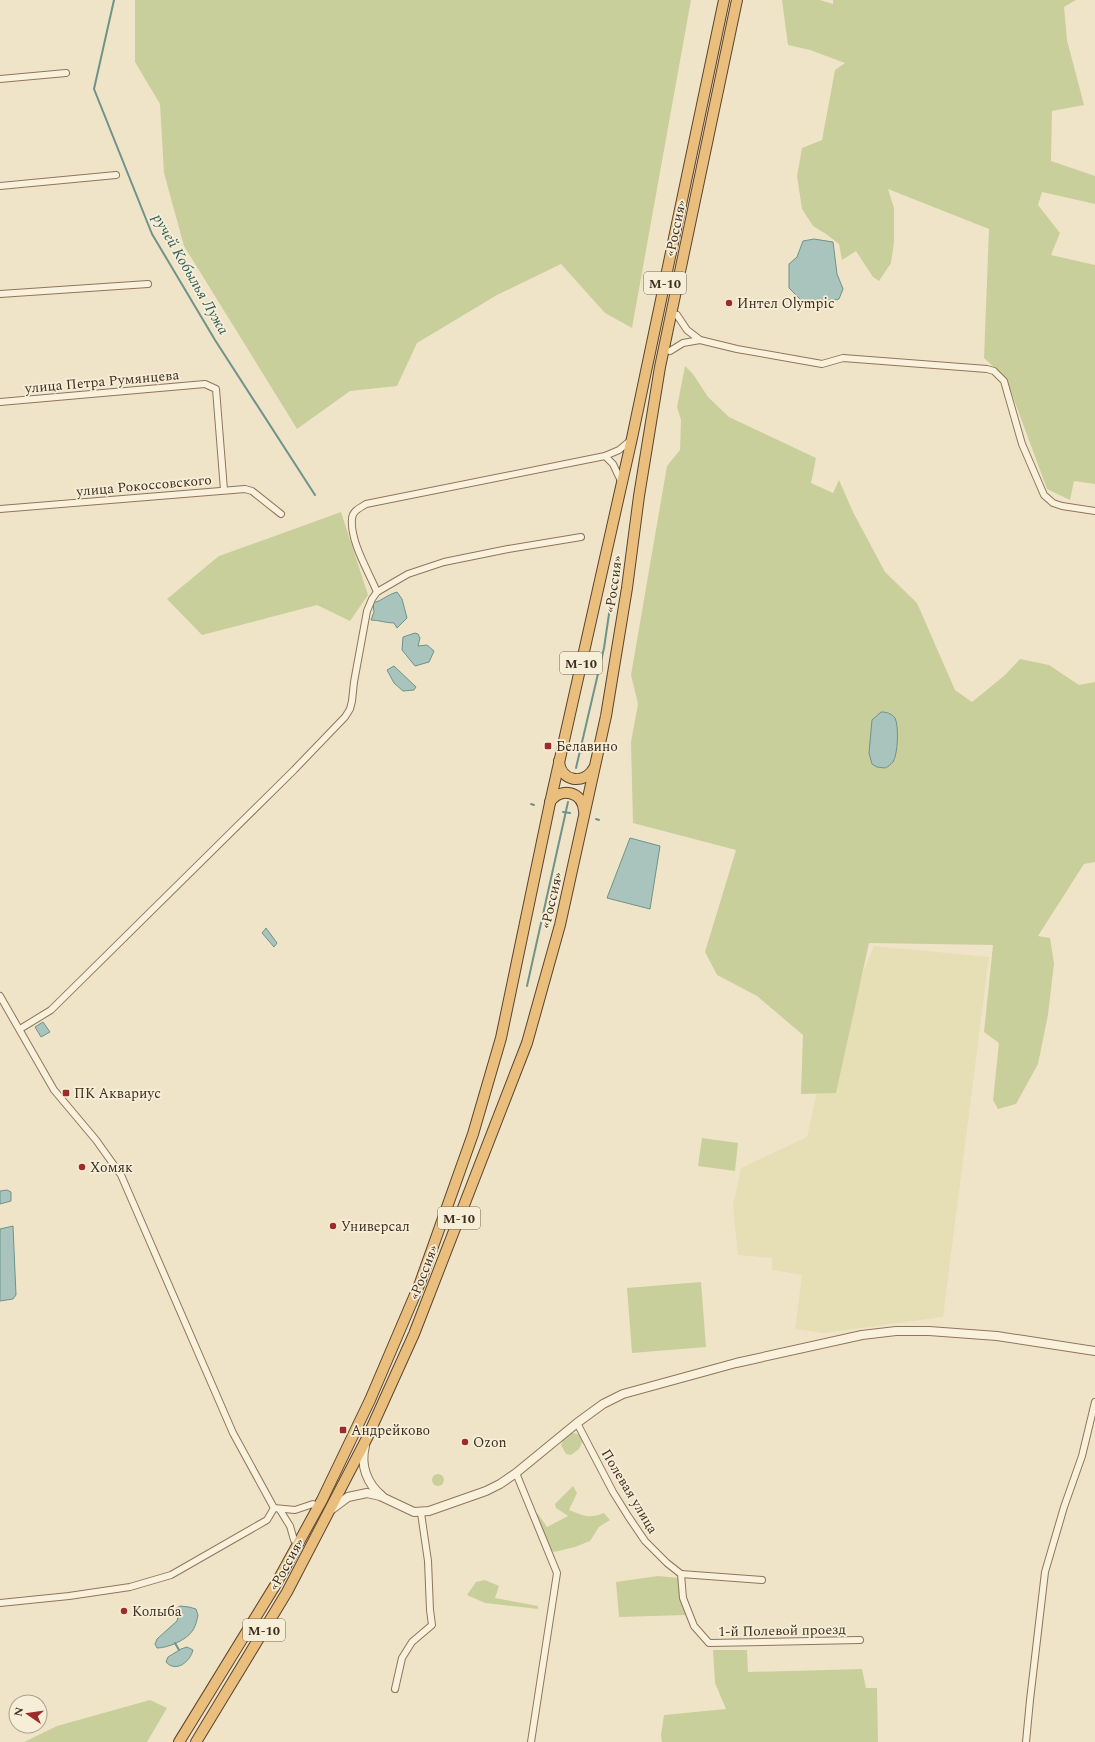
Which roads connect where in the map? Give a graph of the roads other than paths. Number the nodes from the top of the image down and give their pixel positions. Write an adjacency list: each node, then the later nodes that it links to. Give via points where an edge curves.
1 (724, 0): 14 (highway, «Россия» / М-10)
2 (737, 0): 8 (highway, «Россия» / М-10)
3 (66, 73): 4 (street)
4 (0, 79)
5 (116, 175): 6 (street)
6 (0, 186)
7 (148, 284): 9 (street)
8 (677, 284): 10 (highway); 18 (highway, «Россия» / М-10, via 660,367)
9 (0, 294)
10 (677, 316): 11 (street, via 687,330); 12 (highway)
11 (700, 340): 12 (street, via 683,343); 20 (street, via 822,364 843,358 994,371 1004,382 1022,444 1044,496 1062,506)
12 (670, 351): 18 (highway, via 648,480)
13 (0, 402): 17 (street, улица Петра Румянцева, via 205,384 216,389)
14 (632, 438): 15 (street, via 619,450); 16 (highway, «Россия» / М-10)
15 (605, 456): 16 (street, via 615,468); 23 (street, via 366,504 356,510 352,518 355,542)
16 (621, 487): 24 (highway, «Россия» / М-10)
17 (224, 490): 19 (street, улица Рокоссовского); 21 (street, улица Рокоссовского, via 252,491)
18 (639, 496): 25 (highway, «Россия» / М-10, via 617,650)
19 (0, 509)
20 (1095, 510)
21 (281, 514)
22 (581, 537): 23 (street, via 444,562 408,574)
23 (377, 592): 29 (street, via 367,611 352,701 345,717 51,1010)
24 (559, 761): 25 (highway, via 562,772 574,779 588,776); 26 (highway, «Россия» / М-10)
25 (596, 765): 27 (highway, «Россия» / М-10)
26 (550, 803): 27 (highway, via 555,796 568,792 580,798); 30 (highway, «Россия» / М-10, via 501,1038 473,1134)
27 (584, 815): 34 (highway, «Россия» / М-10, via 560,925 527,1043 414,1334)
28 (0, 996): 29 (street)
29 (20, 1029): 38 (street, via 54,1090 122,1175 233,1433)
30 (426, 1265): 37 (highway, via 415,1281 366,1398); 45 (highway, «Россия» / М-10, via 370,1400 322,1500)
31 (1095, 1351): 33 (street, via 997,1336 921,1330 879,1332 736,1363 640,1388 615,1398)
32 (1095, 1402): 51 (street, via 1082,1456 1045,1572)
33 (577, 1423): 35 (street); 42 (street, Полевая улица, via 613,1492 645,1541)
34 (367, 1438): 36 (street, via 363,1452 364,1469 371,1485); 40 (highway, «Россия» / М-10)
35 (516, 1473): 39 (street, via 486,1491); 50 (street, via 556,1573)
36 (383, 1497): 39 (street); 40 (street, via 367,1493 354,1495 339,1503)
37 (313, 1504): 38 (street, via 300,1509); 41 (highway)
38 (277, 1509): 41 (street, via 288,1522); 44 (street, via 267,1520 171,1575 130,1587)
39 (421, 1512): 47 (street, via 428,1561 432,1625 412,1642 402,1658)
40 (328, 1515): 49 (highway, «Россия» / М-10, via 288,1592)
41 (294, 1540): 45 (highway, via 271,1582)
42 (681, 1574): 43 (street); 46 (street, 1-й Полевой проезд, via 683,1598 694,1626 709,1643)
43 (762, 1580)
44 (0, 1603)
45 (261, 1609): 48 (highway, «Россия» / М-10)
46 (860, 1640)
47 (395, 1689)
48 (179, 1742)
49 (196, 1742)
50 (531, 1742)
51 (1026, 1742)

